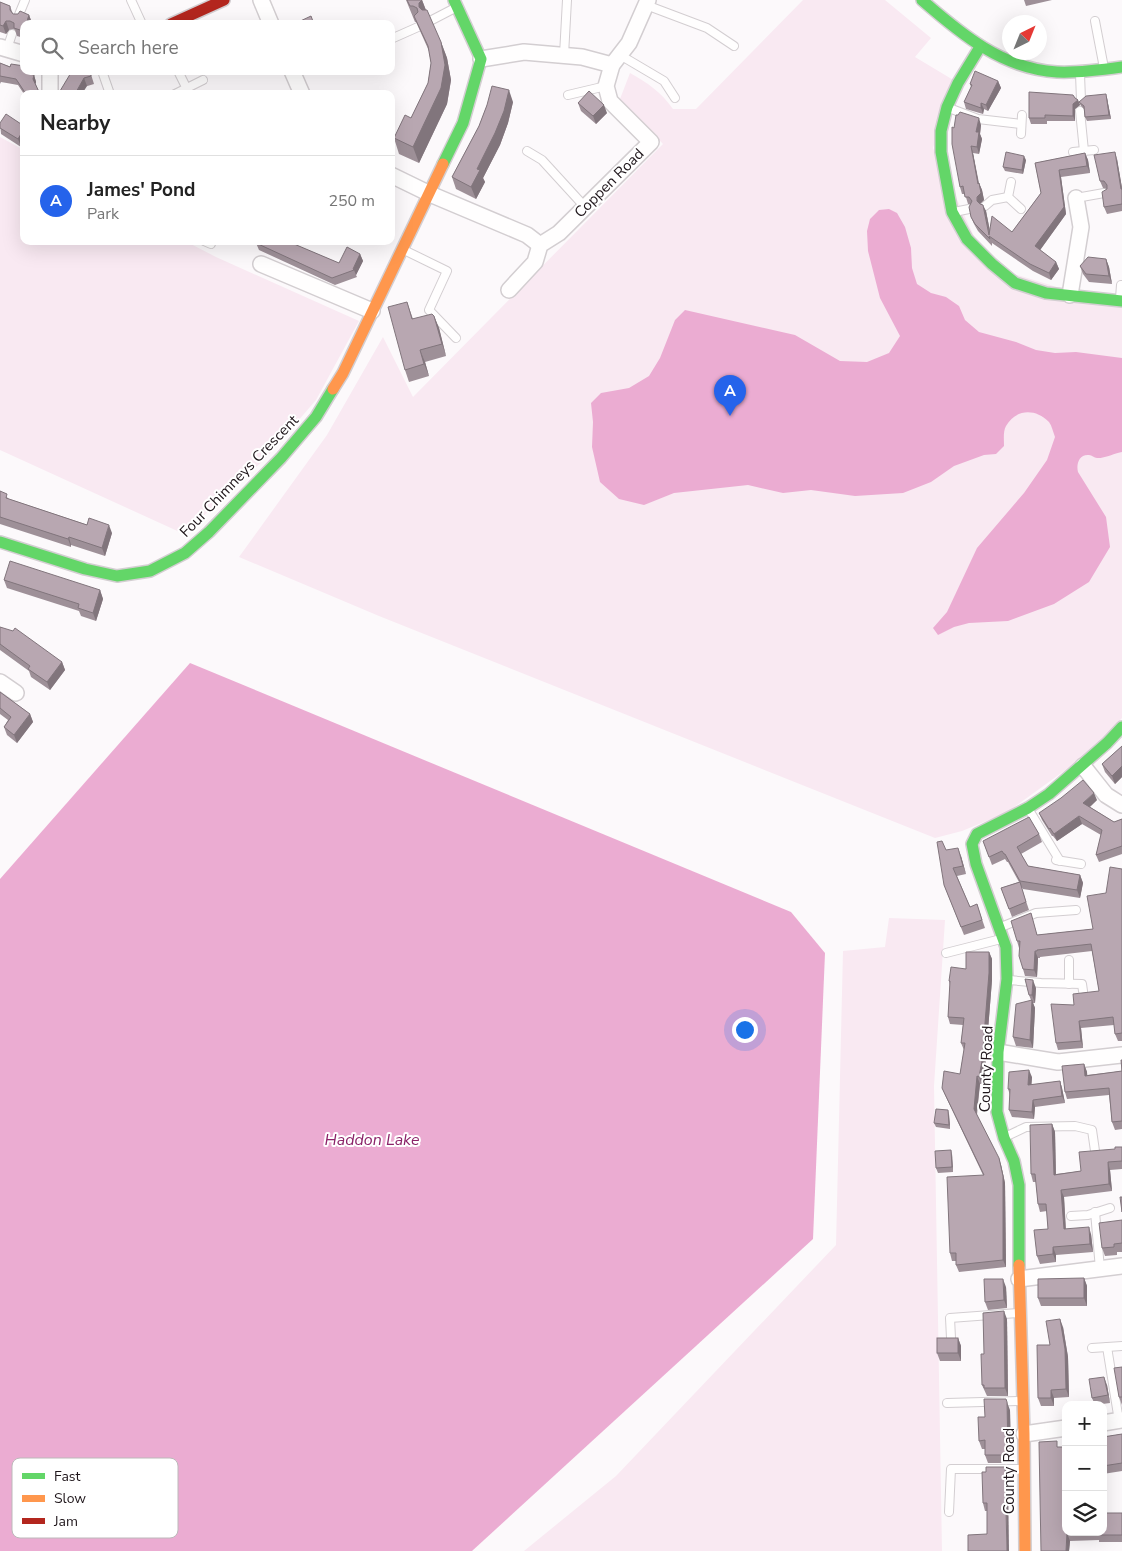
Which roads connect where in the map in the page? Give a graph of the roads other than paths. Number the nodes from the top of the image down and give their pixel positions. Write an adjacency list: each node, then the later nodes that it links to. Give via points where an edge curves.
1 (25, 0): 9 (lane)
2 (131, 0): 10 (lane)
3 (224, 0): 11 (street)
4 (261, 0): 12 (street)
5 (567, 0): 22 (lane)
6 (922, 0): 19 (street)
7 (647, 2): 18 (lane, via 707,28); 24 (street, via 629,43)
8 (455, 4): 13 (lane); 23 (street)
9 (18, 17)
10 (140, 20)
11 (181, 20)
12 (270, 20)
13 (430, 21)
14 (1094, 21): 26 (lane)
15 (418, 27): 17 (lane)
16 (12, 34): 20 (lane)
17 (395, 37)
18 (734, 46)
19 (980, 47): 27 (street, via 1015,64 1047,72); 42 (street)
20 (4, 48): 21 (street)
21 (20, 53)
22 (564, 55): 23 (street, via 524,52); 24 (street)
23 (481, 59): 54 (street, Four Chimneys Crescent, via 463,123)
24 (616, 60): 33 (street); 40 (lane, via 664,81)
25 (1122, 66): 26 (street)
26 (1104, 69): 27 (street)
27 (1080, 72): 41 (lane)
28 (50, 75): 35 (street)
29 (103, 75): 36 (lane)
30 (180, 75): 34 (lane)
31 (294, 75): 38 (street)
32 (203, 80): 34 (lane)
33 (606, 86): 39 (lane); 58 (street, Coppen Road, via 610,101 651,142)
34 (186, 87): 37 (lane)
35 (50, 90)
36 (109, 90)
37 (181, 90)
38 (300, 90)
39 (568, 95)
40 (676, 98)
41 (1081, 100)
42 (947, 107): 45 (lane, via 978,119); 61 (street, via 941,131 941,152)
43 (1080, 111): 49 (lane)
44 (1022, 115): 45 (lane)
45 (1022, 124): 46 (lane)
46 (1021, 134)
47 (1094, 150): 49 (lane)
48 (527, 151): 58 (lane, via 542,160)
49 (1084, 151): 50 (lane)
50 (1073, 152)
51 (395, 177): 54 (street)
52 (1011, 182): 55 (lane)
53 (1104, 193): 56 (lane)
54 (430, 194): 62 (street, via 527,235); 63 (street, Four Chimneys Crescent)
55 (1008, 197): 57 (lane, via 992,200); 60 (lane)
56 (1076, 198): 67 (street, via 1081,227)
57 (985, 206)
58 (585, 207): 62 (street, Coppen Road)
59 (969, 209): 61 (lane)
60 (1021, 209)
61 (952, 212): 67 (street, via 967,239 1015,283 1046,293)
62 (540, 245): 66 (street, via 535,262)
63 (403, 249): 69 (street, Four Chimneys Crescent); 70 (lane, via 447,271 429,310)
64 (261, 264): 69 (street)
65 (1121, 285): 68 (lane)
66 (509, 290)
67 (1070, 295): 68 (street)
68 (1121, 300)
69 (372, 312): 71 (street, Four Chimneys Crescent, via 343,373 316,417 282,458 185,553 150,571 117,576)
70 (456, 338)
71 (0, 542)
72 (0, 682): 73 (street)
73 (16, 693)
74 (1122, 727): 75 (street, County Road)
75 (1083, 766): 76 (street, via 1106,794); 77 (street, County Road)
76 (1122, 804)
77 (1028, 808): 78 (lane, via 1057,860); 80 (street, County Road, via 977,834 972,844)
78 (1081, 864)
79 (1076, 910): 80 (lane, via 1036,913)
80 (999, 927): 81 (street, County Road)
81 (1003, 938): 82 (lane); 84 (street, County Road)
82 (946, 953)
83 (1069, 960): 85 (lane)
84 (1007, 979): 85 (lane); 87 (street, County Road)
85 (1069, 984): 86 (lane, via 1082,984)
86 (1083, 991)
87 (998, 1052): 88 (street, via 1058,1062); 89 (street, County Road, via 997,1112)
88 (1122, 1054)
89 (1004, 1138): 90 (lane, via 1026,1127 1076,1126 1092,1130); 96 (street, County Road, via 1014,1161 1019,1185)
90 (1095, 1151)
91 (1110, 1208): 92 (lane)
92 (1095, 1212): 93 (lane); 95 (lane)
93 (1071, 1216)
94 (1122, 1266): 95 (street)
95 (1100, 1269): 96 (street)
96 (1019, 1279): 97 (street, County Road)
97 (1020, 1313): 98 (lane, via 950,1318); 102 (street, County Road)
98 (951, 1338)
99 (1122, 1346): 100 (lane)
100 (1107, 1347): 101 (lane); 104 (lane)
101 (1092, 1348)
102 (1023, 1401): 103 (lane); 107 (street, County Road)
103 (947, 1403)
104 (1120, 1420): 105 (street)
105 (1107, 1422)
106 (1062, 1429): 107 (street)
107 (1024, 1434): 108 (street, County Road)
108 (1024, 1469): 109 (lane, via 951,1469); 110 (street, County Road)
109 (949, 1512)
110 (1025, 1551)

